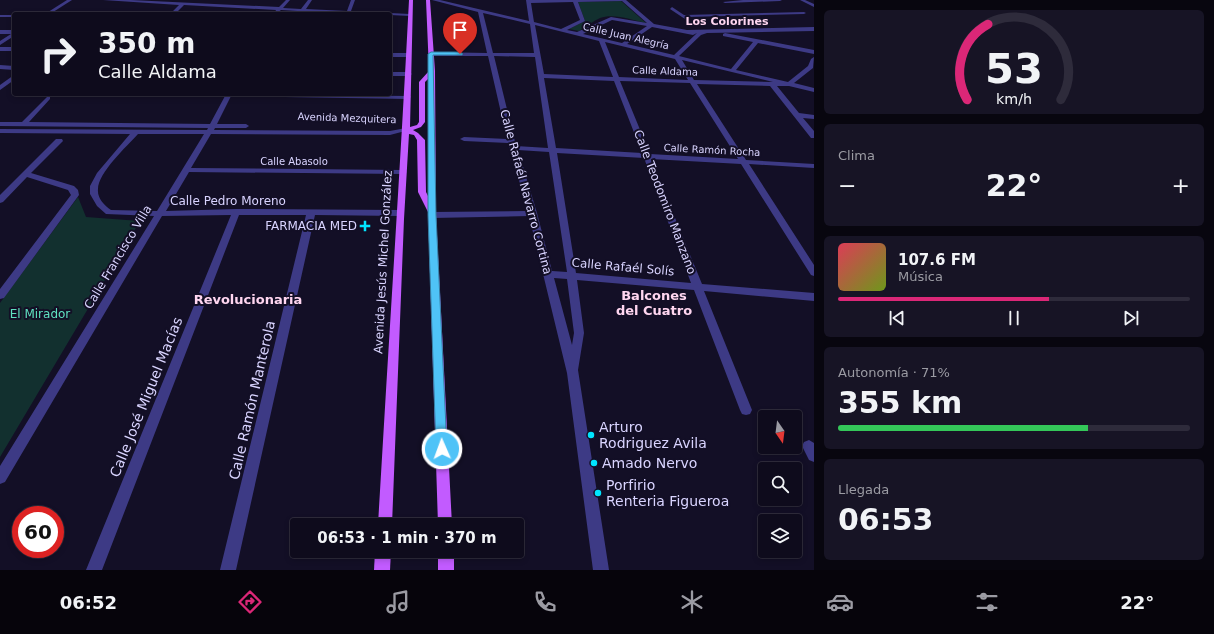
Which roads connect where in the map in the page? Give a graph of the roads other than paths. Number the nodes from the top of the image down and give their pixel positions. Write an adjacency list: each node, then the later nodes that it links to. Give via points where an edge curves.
1 (70, 0): 23 (street)
2 (105, 0): 12 (street)
3 (288, 0): 25 (street)
4 (310, 0): 20 (street)
5 (353, 0): 27 (street)
6 (411, 0): 30 (main road, Avenida Jesús Michel González)
7 (428, 0): 55 (main road)
8 (434, 0): 21 (street, Calle Juan Alegría)
9 (623, 0): 14 (street); 38 (street)
10 (780, 0): 15 (street)
11 (802, 0): 18 (street)
12 (165, 1): 16 (street)
13 (528, 1): 14 (street); 37 (street, Calle Rafaél Navarro Cortina)
14 (575, 1): 40 (street, via 583,21)
15 (723, 1): 17 (street)
16 (183, 4): 24 (street); 25 (street)
17 (729, 6)
18 (814, 6)
19 (672, 8): 34 (street)
20 (302, 11): 25 (street); 26 (street)
21 (480, 11): 37 (street, Calle Juan Alegría); 56 (street, Calle Rafaél Navarro Cortina)
22 (734, 11): 31 (street)
23 (50, 12)
24 (174, 12)
25 (277, 12)
26 (317, 12)
27 (349, 12)
28 (804, 13): 31 (street)
29 (392, 14): 30 (street)
30 (410, 15): 58 (main road, Avenida Jesús Michel González)
31 (739, 15): 34 (street); 35 (street)
32 (0, 16): 33 (street)
33 (12, 16)
34 (683, 16): 36 (street)
35 (750, 21)
36 (691, 22)
37 (532, 23): 40 (street, Calle Juan Alegría); 59 (street, Calle Rafaél Navarro Cortina)
38 (652, 25): 42 (street); 46 (street, via 611,18); 51 (street)
39 (814, 28): 43 (street)
40 (562, 30): 46 (street, Calle Juan Alegría)
41 (0, 32): 44 (street)
42 (686, 32): 43 (street); 47 (street)
43 (705, 32): 47 (street); 49 (street)
44 (12, 33)
45 (12, 34): 50 (street)
46 (578, 34): 48 (street, Calle Juan Alegría)
47 (699, 34): 60 (street)
48 (601, 39): 51 (street, Calle Juan Alegría); 71 (street, Calle Teodomiro Manzano)
49 (757, 41): 54 (street); 65 (street)
50 (0, 43)
51 (624, 44): 60 (street, Calle Juan Alegría)
52 (12, 49): 53 (street)
53 (2, 50)
54 (814, 52)
55 (431, 54): 56 (street); 66 (main road)
56 (490, 54): 59 (street); 93 (street, Calle Rafaél Navarro Cortina)
57 (392, 55): 58 (street)
58 (408, 55): 68 (main road, Avenida Jesús Michel González)
59 (537, 55): 69 (street, Calle Rafaél Navarro Cortina)
60 (676, 56): 65 (street, Calle Juan Alegría); 72 (street)
61 (814, 59): 64 (street)
62 (0, 67): 63 (street)
63 (12, 68)
64 (812, 68): 74 (street)
65 (733, 70): 74 (street, Calle Juan Alegría)
66 (432, 71): 87 (main road, via 422,82 422,122); 107 (main road)
67 (392, 74): 68 (street)
68 (409, 74): 80 (main road, Avenida Jesús Michel González)
69 (541, 76): 71 (street, Calle Aldama); 94 (street, Calle Rafaél Navarro Cortina)
70 (12, 79): 75 (street)
71 (617, 79): 72 (street, Calle Aldama); 95 (street, Calle Teodomiro Manzano)
72 (692, 82): 73 (street, Calle Aldama); 96 (street)
73 (772, 84): 74 (street, Calle Aldama); 82 (street)
74 (789, 84): 77 (street, Calle Juan Alegría)
75 (0, 88): 76 (street)
76 (12, 89)
77 (814, 90)
78 (228, 96): 86 (street, Calle Francisco Villa)
79 (348, 96): 80 (street)
80 (408, 97): 87 (main road, Avenida Jesús Michel González)
81 (48, 98): 85 (street)
82 (797, 115): 83 (street); 90 (street)
83 (814, 117)
84 (0, 124): 85 (street, Avenida Mezquitera)
85 (24, 124): 86 (street, Avenida Mezquitera)
86 (211, 129): 87 (street, Avenida Mezquitera, via 390,133); 89 (street, Avenida Mezquitera); 98 (street, Calle Francisco Villa)
87 (406, 130): 99 (main road, Avenida Jesús Michel González); 107 (main road, via 416,134 421,140 422,192)
88 (0, 131): 89 (street, Avenida Mezquitera)
89 (136, 132): 106 (street, Calle Pedro Moreno, via 103,171 94,184 94,192 101,205 109,212)
90 (814, 136)
91 (464, 139): 93 (street)
92 (59, 141): 100 (street)
93 (512, 144): 94 (street, Calle Ramón Rocha); 105 (street, Calle Rafaél Navarro Cortina)
94 (552, 150): 95 (street, Calle Ramón Rocha); 110 (street, Calle Rafaél Navarro Cortina)
95 (646, 156): 96 (street, Calle Ramón Rocha); 111 (street, Calle Teodomiro Manzano)
96 (743, 162): 97 (street, Calle Ramón Rocha); 108 (street)
97 (814, 166)
98 (186, 170): 99 (street, Calle Abasolo); 106 (street, Calle Francisco Villa)
99 (403, 172): 104 (main road, Avenida Jesús Michel González)
100 (26, 174): 101 (street); 112 (street, via 71,188 75,192 74,199)
101 (0, 200)
102 (236, 212): 103 (street, Calle Pedro Moreno); 106 (street, Calle Pedro Moreno); 121 (street, Calle José Miguel Macías)
103 (311, 213): 104 (street, Calle Pedro Moreno); 122 (street, Calle Ramón Manterola)
104 (400, 213): 117 (main road, Avenida Jesús Michel González)
105 (534, 213): 107 (street); 109 (street, Calle Rafaél Navarro Cortina)
106 (158, 214): 116 (street, Calle Francisco Villa)
107 (432, 215): 118 (main road)
108 (814, 273)
109 (549, 274): 110 (street, Calle Rafaél Solís); 114 (street, Calle Rafaél Navarro Cortina)
110 (572, 276): 111 (street, Calle Rafaél Solís); 114 (street, Calle Rafaél Navarro Cortina, via 579,333)
111 (698, 287): 113 (street, Calle Rafaél Solís); 115 (street, Calle Teodomiro Manzano)
112 (0, 296)
113 (814, 297)
114 (573, 373): 125 (street, Calle Rafaél Navarro Cortina)
115 (746, 410)
116 (0, 478)
117 (385, 518)
118 (445, 518)
119 (383, 558): 123 (main road)
120 (446, 558): 124 (main road)
121 (94, 570)
122 (228, 570)
123 (382, 570)
124 (446, 570)
125 (601, 570)

